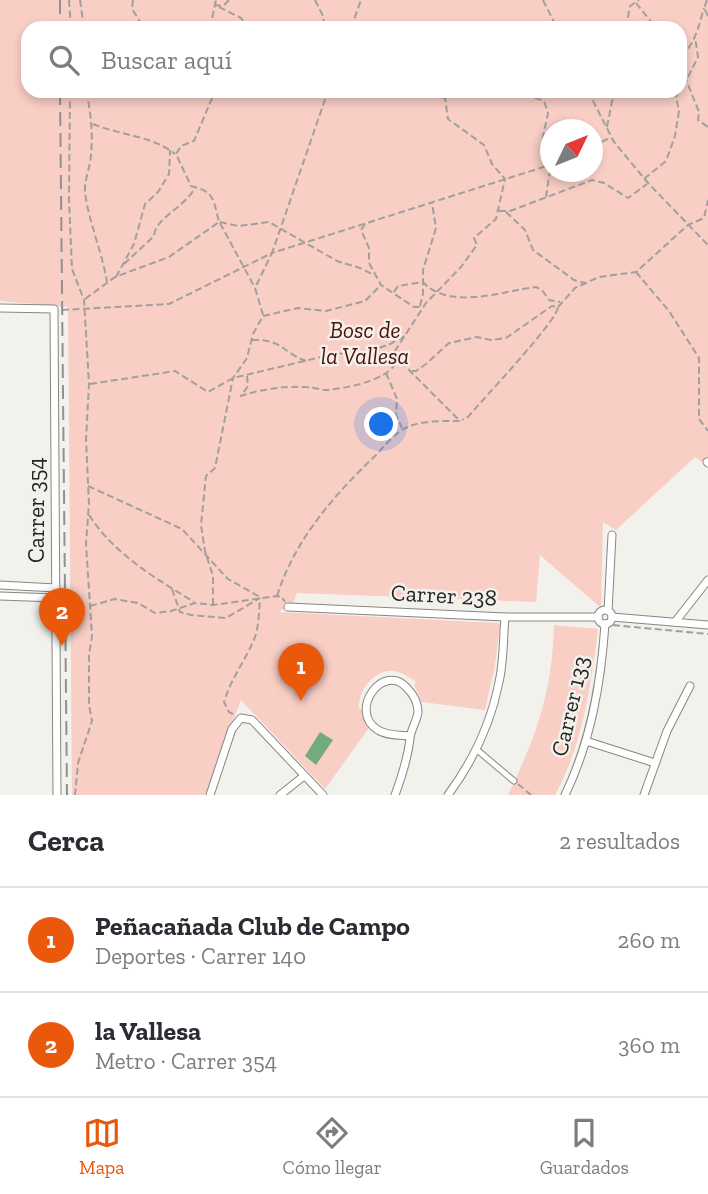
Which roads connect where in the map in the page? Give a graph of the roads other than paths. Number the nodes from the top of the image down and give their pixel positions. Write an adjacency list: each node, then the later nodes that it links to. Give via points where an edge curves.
1 (0, 308): 5 (street, Carrer 354, via 54,309)
2 (612, 535): 10 (street, Carrer 133)
3 (708, 580): 11 (street)
4 (0, 585): 5 (street)
5 (56, 588): 7 (street, Carrer 354)
6 (0, 596): 7 (street)
7 (56, 598): 20 (street, Carrer 354)
8 (288, 607): 9 (street, Carrer 238)
9 (505, 617): 10 (street, Carrer 238); 16 (street, via 500,680)
10 (609, 619): 11 (street); 15 (street, Carrer 133)
11 (675, 622): 12 (street)
12 (708, 625)
13 (690, 685): 17 (street)
14 (410, 736): 14 (street, via 418,710 413,694 404,683 378,684 365,704 371,723 379,731); 24 (street)
15 (586, 741): 17 (street); 26 (street, Carrer 133)
16 (476, 749): 19 (street); 25 (street)
17 (655, 763): 27 (street)
18 (304, 776): 21 (street, via 252,720 241,718 232,729); 22 (street); 23 (street)
19 (514, 781)
20 (58, 795)
21 (211, 795)
22 (280, 795)
23 (323, 795)
24 (395, 795)
25 (448, 795)
26 (565, 795)
27 (644, 795)

